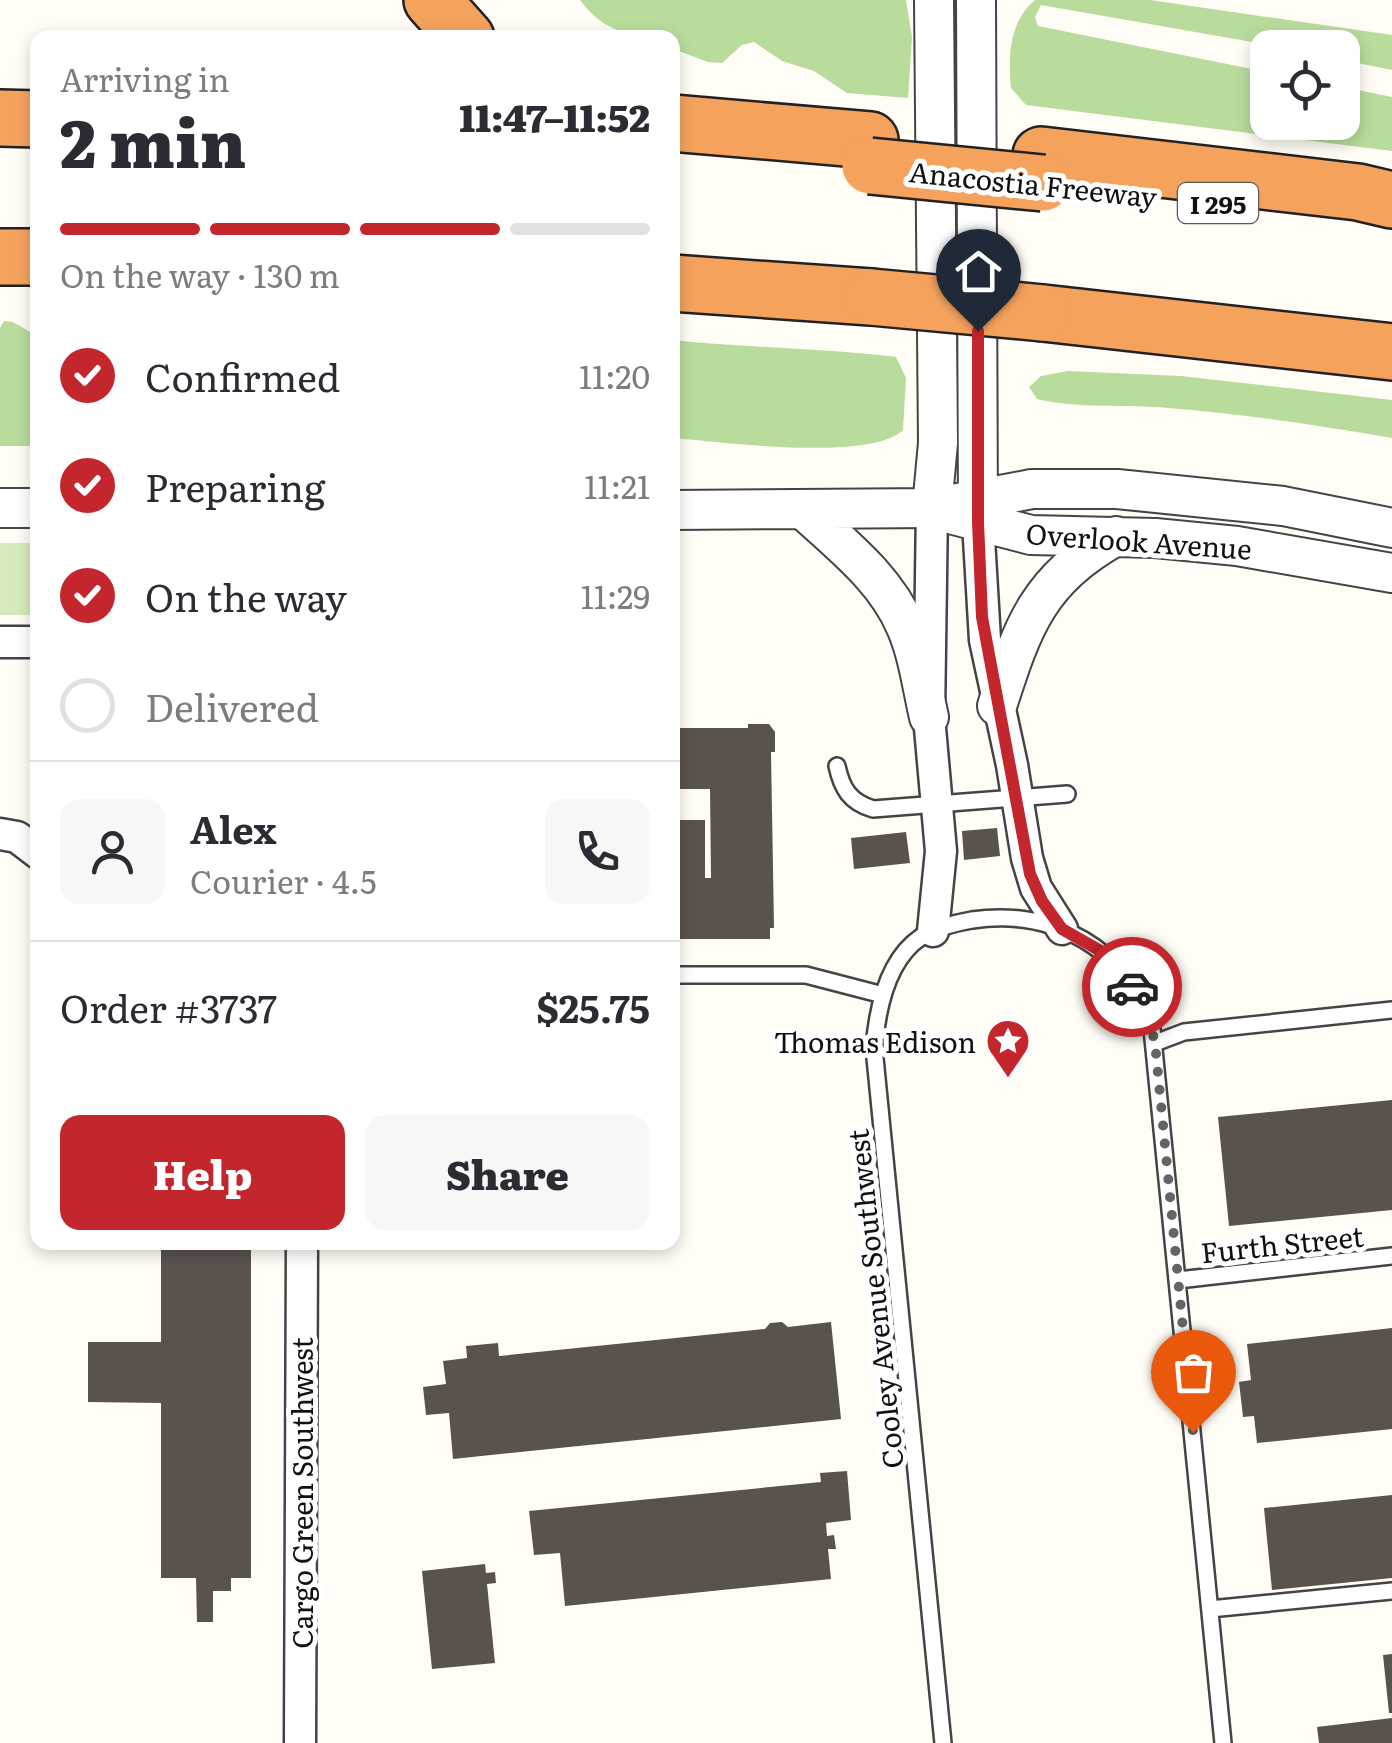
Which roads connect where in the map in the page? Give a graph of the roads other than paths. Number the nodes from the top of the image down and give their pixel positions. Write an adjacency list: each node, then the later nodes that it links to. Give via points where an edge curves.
1 (432, 0): 4 (highway)
2 (934, 0): 19 (street, via 938,443)
3 (976, 0): 21 (street)
4 (459, 30)
5 (0, 118): 6 (highway)
6 (30, 119)
7 (680, 124): 9 (highway)
8 (680, 150): 9 (highway, Anacostia Freeway / I 295)
9 (870, 153): 10 (highway, Anacostia Freeway / I 295, bridge)
10 (1042, 169): 11 (highway); 12 (highway, Anacostia Freeway / I 295)
11 (1392, 200)
12 (1392, 224)
13 (0, 257): 14 (highway)
14 (30, 258)
15 (680, 284): 16 (highway, bridge, via 1043,313)
16 (1392, 352)
17 (0, 508): 18 (street)
18 (30, 508)
19 (932, 508): 21 (street, Overlook Avenue); 22 (street, Overlook Avenue); 29 (street)
20 (680, 510): 22 (street, Overlook Avenue)
21 (978, 510): 23 (street, Overlook Avenue, via 1032,488 1117,488 1283,506); 24 (street, Overlook Avenue, via 1032,535); 28 (street, via 984,628)
22 (805, 511): 29 (street, via 858,560 899,612)
23 (1392, 528)
24 (1116, 536): 25 (street, Overlook Avenue, via 1273,550); 28 (street, via 1069,569 1031,613)
25 (1392, 572)
26 (0, 642): 27 (street)
27 (30, 642)
28 (997, 706): 32 (street)
29 (929, 716): 33 (street)
30 (837, 766): 33 (lane, via 844,790 862,805)
31 (1067, 794): 32 (lane)
32 (1017, 799): 33 (lane); 36 (street, via 1030,874)
33 (937, 806): 37 (street, via 941,867)
34 (0, 834): 35 (street)
35 (30, 847)
36 (1062, 929): 37 (lane, via 994,917); 41 (lane, via 1117,965 1142,1001)
37 (934, 931): 39 (lane, Cooley Avenue Southwest, via 910,948)
38 (680, 976): 39 (lane, via 806,976)
39 (883, 995): 48 (lane, Cooley Avenue Southwest, via 874,1048)
40 (1392, 1010): 41 (lane, via 1184,1032)
41 (1155, 1043): 44 (lane)
42 (302, 1250): 47 (street, Cargo Green Southwest)
43 (1392, 1256): 44 (lane, Furth Street)
44 (1178, 1280): 46 (lane)
45 (1392, 1592): 46 (lane)
46 (1210, 1609): 49 (lane)
47 (300, 1743)
48 (943, 1743)
49 (1223, 1743)

